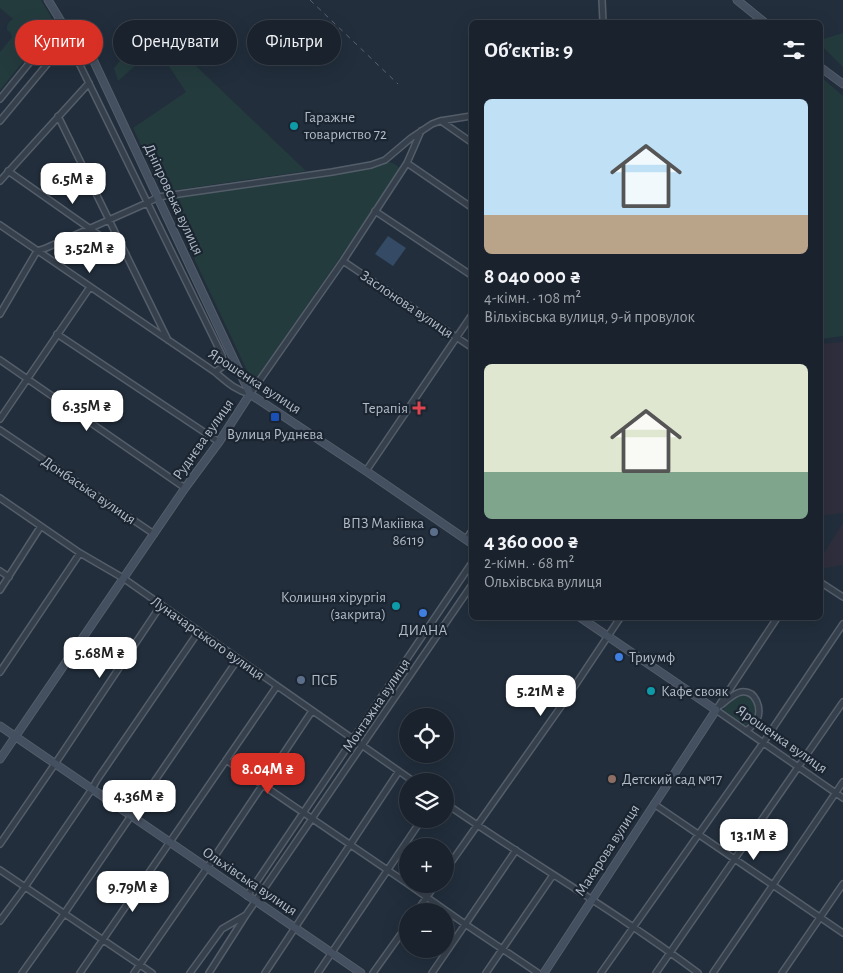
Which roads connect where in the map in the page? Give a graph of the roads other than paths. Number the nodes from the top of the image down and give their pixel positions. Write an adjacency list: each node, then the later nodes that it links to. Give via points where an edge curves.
1 (48, 0): 4 (street, Дніпровська вулиця)
2 (602, 0): 5 (street)
3 (737, 0): 6 (street)
4 (60, 20)
5 (603, 20)
6 (762, 20)
7 (27, 65): 14 (street)
8 (47, 65): 18 (street)
9 (80, 65): 12 (street, Дніпровська вулиця)
10 (96, 65): 24 (street, Дніпровська вулиця)
11 (823, 69): 13 (street)
12 (89, 83): 15 (street); 25 (street, Дніпровська вулиця)
13 (843, 84)
14 (0, 98)
15 (58, 116): 22 (street); 28 (street)
16 (469, 116): 17 (street)
17 (440, 121): 19 (street); 20 (street)
18 (0, 122)
19 (421, 131): 21 (street, Руднєва вулиця); 24 (street, via 385,160 371,165)
20 (469, 141)
21 (407, 163): 26 (street); 27 (street, Руднєва вулиця)
22 (8, 171): 23 (street); 30 (street)
23 (0, 181)
24 (158, 197): 25 (street); 45 (street, Дніпровська вулиця)
25 (147, 203): 28 (street); 43 (street, Дніпровська вулиця, via 222,355 222,367)
26 (469, 206)
27 (375, 211): 33 (street, Руднєва вулиця); 34 (street)
28 (109, 220): 30 (street); 32 (street)
29 (0, 225): 31 (street, Ярошенка вулиця)
30 (89, 229): 31 (street); 32 (street)
31 (37, 251): 35 (street, Ярошенка вулиця); 36 (street)
32 (126, 254): 40 (street)
33 (343, 260): 39 (street, Заслонова вулиця); 45 (street, Руднєва вулиця)
34 (469, 274)
35 (90, 286): 38 (street); 40 (street, Ярошенка вулиця)
36 (0, 314)
37 (469, 319): 39 (street)
38 (57, 334): 44 (street); 48 (street)
39 (457, 337): 41 (street, Заслонова вулиця); 49 (street)
40 (168, 340): 43 (street, Ярошенка вулиця)
41 (469, 346)
42 (0, 360): 44 (street)
43 (215, 372): 45 (street, Ярошенка вулиця, via 230,385)
44 (28, 379): 46 (street); 50 (street)
45 (250, 394): 48 (street, Руднєва вулиця); 49 (street, Ярошенка вулиця)
46 (0, 419)
47 (0, 430): 54 (street, Донбаська вулиця)
48 (219, 442): 50 (street, Руднєва вулиця)
49 (366, 471): 55 (street, Ярошенка вулиця)
50 (186, 488): 54 (street, Руднєва вулиця)
51 (2, 500): 52 (street); 53 (street, Луначарського вулиця)
52 (0, 506)
53 (41, 526): 56 (street, Луначарського вулиця); 59 (street)
54 (154, 534): 60 (street, Руднєва вулиця)
55 (469, 541)
56 (80, 553): 60 (street, Луначарського вулиця); 73 (street)
57 (469, 567): 81 (street, Монтажна вулиця)
58 (0, 571): 59 (street)
59 (9, 577): 63 (street)
60 (123, 578): 65 (street, Луначарського вулиця); 80 (street, Руднєва вулиця)
61 (823, 584): 64 (street)
62 (469, 589): 83 (street, Монтажна вулиця)
63 (0, 590)
64 (843, 598)
65 (161, 605): 70 (street, Луначарського вулиця); 86 (street)
66 (584, 620): 71 (street, Ярошенка вулиця)
67 (619, 620): 71 (street)
68 (777, 620): 76 (street, Макарова вулиця)
69 (843, 624): 82 (street)
70 (198, 631): 72 (street, Луначарського вулиця); 91 (street)
71 (608, 635): 76 (street, Ярошенка вулиця); 99 (street)
72 (238, 659): 74 (street, Луначарського вулиця); 97 (street)
73 (0, 672)
74 (277, 686): 77 (street, Луначарського вулиця); 85 (street)
75 (843, 702): 87 (street)
76 (716, 710): 79 (street, Ярошенка вулиця); 79 (street, via 738,692 752,695 758,703 759,713 755,723); 94 (street, Макарова вулиця)
77 (312, 711): 81 (street, Луначарського вулиця); 90 (street)
78 (0, 726): 80 (street, Ольхівська вулиця)
79 (746, 731): 82 (street, Ярошенка вулиця)
80 (16, 737): 84 (street, Руднєва вулиця); 86 (street, Ольхівська вулиця)
81 (353, 739): 83 (street, Луначарського вулиця); 96 (street, Монтажна вулиця)
82 (763, 743): 87 (street, Ярошенка вулиця); 101 (street)
83 (362, 746): 88 (street, Луначарського вулиця); 98 (street, Монтажна вулиця)
84 (0, 759)
85 (226, 760): 90 (street); 102 (street)
86 (55, 764): 91 (street, Ольхівська вулиця); 103 (street)
87 (797, 767): 92 (street, Ярошенка вулиця); 107 (street)
88 (399, 772): 104 (street)
89 (843, 782): 92 (street)
90 (263, 785): 96 (street); 108 (street)
91 (92, 789): 97 (street, Ольхівська вулиця); 115 (street)
92 (835, 792): 93 (street, Ярошенка вулиця); 114 (street)
93 (843, 798)
94 (654, 804): 101 (street); 120 (street, Макарова вулиця)
95 (454, 810): 99 (street)
96 (303, 814): 98 (street); 118 (street, Монтажна вулиця)
97 (131, 816): 102 (street, Ольхівська вулиця); 123 (street)
98 (312, 820): 104 (street); 121 (street, Монтажна вулиця)
99 (477, 826): 105 (street); 106 (street)
100 (416, 828): 110 (street)
101 (698, 834): 107 (street); 128 (street)
102 (170, 842): 108 (street, Ольхівська вулиця); 132 (street)
103 (0, 844)
104 (350, 845): 110 (street); 129 (street)
105 (516, 850): 111 (street); 127 (street)
106 (454, 858)
107 (734, 860): 114 (street); 134 (street)
108 (207, 868): 118 (street, Ольхівська вулиця); 136 (street)
109 (0, 870): 115 (street)
110 (388, 870): 112 (street); 135 (street)
111 (553, 875): 120 (street); 133 (street)
112 (399, 878)
113 (843, 884): 125 (street)
114 (772, 885): 125 (street); 154 (street)
115 (25, 887): 123 (street); 126 (street)
116 (421, 893): 119 (street)
117 (430, 893): 119 (street)
118 (247, 896): 121 (street, Ольхівська вулиця)
119 (427, 897): 122 (street); 127 (street)
120 (591, 900): 128 (street); 150 (street, Макарова вулиця)
121 (256, 902): 124 (street, Монтажна вулиця); 129 (street, Ольхівська вулиця)
122 (422, 903)
123 (64, 914): 132 (street); 137 (street)
124 (246, 915): 141 (street, Монтажна вулиця, via 222,929); 142 (street, Монтажна вулиця)
125 (820, 917): 130 (street); 155 (street)
126 (0, 921)
127 (465, 924): 133 (street); 147 (street)
128 (633, 927): 134 (street); 151 (street)
129 (295, 928): 135 (street, Ольхівська вулиця); 143 (street)
130 (843, 933)
131 (399, 937): 146 (street)
132 (103, 939): 136 (street); 138 (street)
133 (503, 950): 148 (street); 149 (street)
134 (670, 952): 152 (street); 153 (street)
135 (331, 953): 144 (street); 145 (street, Ольхівська вулиця)
136 (140, 965): 139 (street); 140 (street)
137 (22, 973)
138 (80, 973)
139 (134, 973)
140 (152, 973)
141 (190, 973)
142 (209, 973)
143 (265, 973)
144 (318, 973)
145 (361, 973)
146 (373, 973)
147 (432, 973)
148 (486, 973)
149 (538, 973)
150 (544, 973)
151 (601, 973)
152 (656, 973)
153 (698, 973)
154 (714, 973)
155 (782, 973)

